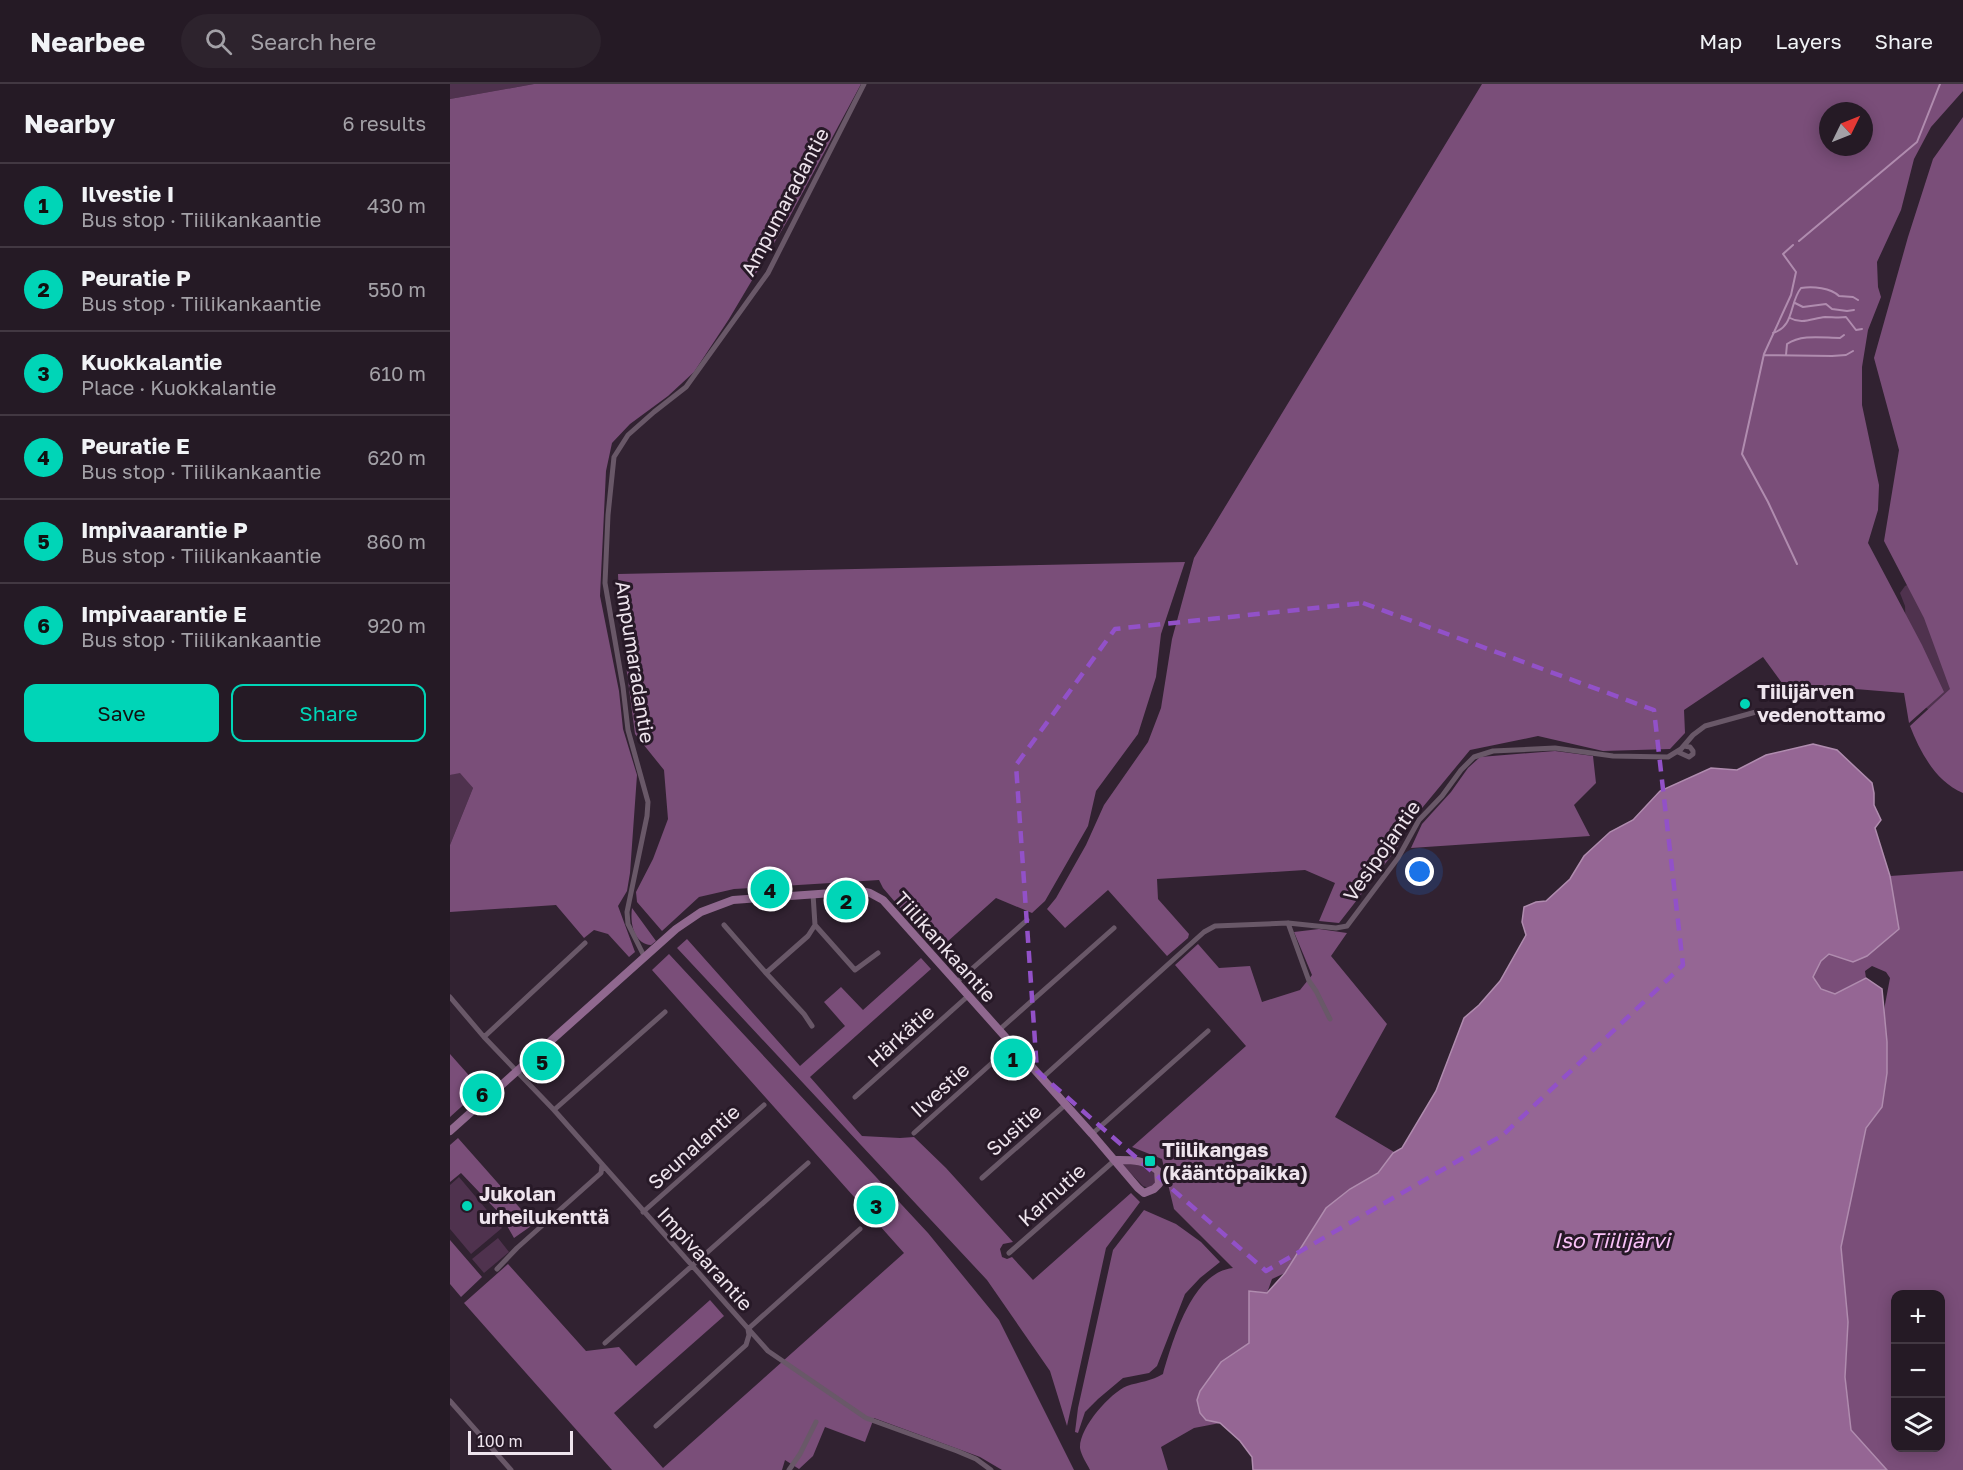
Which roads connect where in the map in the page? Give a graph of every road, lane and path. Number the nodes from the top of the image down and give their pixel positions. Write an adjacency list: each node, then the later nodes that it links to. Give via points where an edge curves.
1 (864, 84): 13 (street, Ampumaradantie, via 768,273 687,387 628,435 614,457 605,583 628,730 648,802 627,912 628,924)
2 (1756, 712): 3 (street, Vesipojantie, via 1705,726)
3 (1684, 746): 4 (street, Vesipojantie); 4 (street, Vesipojantie, via 1690,747 1693,754 1689,757)
4 (1678, 752): 7 (street, Vesipojantie, via 1668,757 1627,757 1551,748 1482,754 1468,762 1419,819 1398,858 1347,926)
5 (813, 894): 9 (street); 13 (street, Tiilikankaantie, via 743,898 716,905 687,921); 15 (street, Tiilikankaantie, via 861,891 883,900)
6 (1027, 921): 15 (street)
7 (1288, 923): 19 (street, via 1308,981); 26 (street, Vesipojantie, via 1223,925 1204,932)
8 (724, 925): 14 (street)
9 (815, 925): 12 (street, via 855,970); 14 (street)
10 (1114, 928): 21 (street)
11 (585, 943): 23 (street)
12 (878, 953)
13 (645, 958): 25 (street, Tiilikankaantie)
14 (766, 973): 20 (street)
15 (956, 983): 16 (street, Tiilikankaantie)
16 (968, 996): 21 (street, Tiilikankaantie); 27 (street, Härkätie)
17 (450, 998): 23 (street, Impivaarantie)
18 (665, 1012): 30 (street)
19 (1330, 1019)
20 (812, 1026)
21 (999, 1030): 24 (street, Tiilikankaantie)
22 (1208, 1031): 33 (street)
23 (484, 1037): 25 (street, Impivaarantie)
24 (1012, 1045): 26 (street, Tiilikankaantie); 32 (street, Ilvestie)
25 (518, 1071): 30 (street, Impivaarantie); 31 (street, Tiilikankaantie)
26 (1042, 1078): 28 (street, Tiilikankaantie)
27 (855, 1097)
28 (1065, 1104): 33 (street, Tiilikankaantie); 37 (street, Susitie)
29 (764, 1105): 38 (street, Seunalantie)
30 (554, 1110): 36 (street, Impivaarantie)
31 (450, 1131)
32 (914, 1133)
33 (1092, 1134): 34 (street, Tiilikankaantie)
34 (1115, 1160): 34 (street, Tiilikankaantie, via 1144,1193 1159,1184 1158,1171 1152,1166); 40 (street, Karhutie)
35 (808, 1163): 41 (street)
36 (602, 1165): 38 (street, Impivaarantie); 42 (street, via 601,1173)
37 (982, 1178)
38 (643, 1212): 41 (street, Impivaarantie)
39 (860, 1229): 43 (street)
40 (1009, 1253)
41 (690, 1268): 43 (street, Impivaarantie); 44 (street)
42 (497, 1269)
43 (748, 1329): 47 (street, via 746,1345); 50 (street, Impivaarantie, via 778,1359 866,1418 957,1451)
44 (605, 1343)
45 (450, 1401): 48 (street)
46 (816, 1422): 49 (street)
47 (656, 1426)
48 (511, 1470)
49 (789, 1470)
50 (991, 1470)

